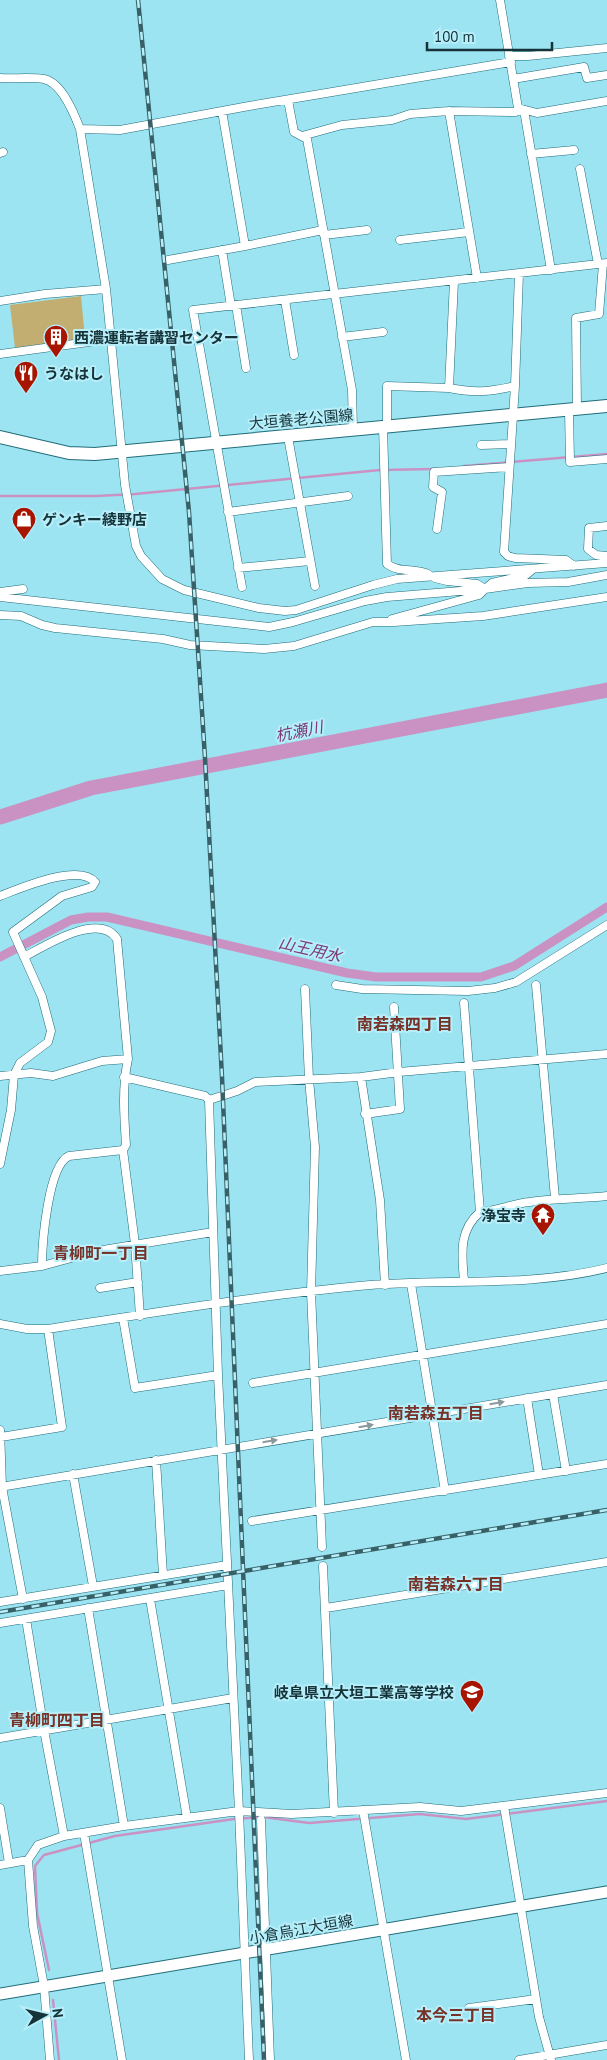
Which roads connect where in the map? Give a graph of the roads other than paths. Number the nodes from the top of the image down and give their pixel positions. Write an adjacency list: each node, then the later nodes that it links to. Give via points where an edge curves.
1 (500, 0): 3 (street)
2 (607, 48): 3 (street)
3 (510, 59): 6 (street); 7 (street)
4 (607, 75): 6 (street, via 587,78 584,67)
5 (0, 78): 12 (street, via 50,82 60,92)
6 (513, 79): 9 (street, via 518,108)
7 (288, 100): 10 (street); 13 (street, via 294,132)
8 (607, 101): 9 (street, via 537,113)
9 (522, 110): 11 (street); 15 (street)
10 (222, 111): 12 (street, via 120,130); 21 (street)
11 (449, 111): 13 (street, via 342,125); 19 (street)
12 (80, 129): 29 (street)
13 (302, 136): 18 (street, via 307,139)
14 (574, 150): 15 (street)
15 (531, 154): 25 (street)
16 (580, 169): 24 (street)
17 (366, 230): 18 (street)
18 (323, 232): 21 (street); 30 (street)
19 (469, 232): 20 (street); 27 (street)
20 (400, 240)
21 (245, 246): 22 (street)
22 (222, 250): 23 (street); 33 (street)
23 (168, 260)
24 (602, 264): 25 (street); 43 (street, via 599,314 576,318)
25 (551, 270): 26 (street)
26 (519, 273): 27 (street); 40 (street)
27 (477, 278): 28 (street)
28 (454, 281): 30 (street); 41 (street)
29 (106, 289): 32 (street); 36 (street)
30 (334, 294): 31 (street); 35 (street)
31 (285, 300): 33 (street); 38 (street)
32 (0, 301)
33 (233, 306): 39 (street); 49 (street, via 193,310)
34 (383, 332): 35 (street)
35 (342, 337): 46 (street, via 352,390)
36 (111, 339): 37 (street); 52 (street)
37 (0, 354)
38 (294, 355)
39 (246, 368)
40 (515, 386): 41 (street, via 489,392); 44 (street)
41 (449, 388): 45 (street, via 387,386)
42 (607, 406): 43 (main road, 大垣養老公園線)
43 (573, 409): 44 (main road, 大垣養老公園線); 53 (street, via 570,462)
44 (512, 415): 45 (main road, 大垣養老公園線); 50 (street)
45 (385, 427): 46 (main road, 大垣養老公園線); 67 (street, via 387,564 393,569 423,572)
46 (354, 430): 48 (main road, 大垣養老公園線)
47 (0, 437): 52 (main road, 大垣養老公園線, via 69,453)
48 (288, 437): 49 (main road, 大垣養老公園線); 56 (street)
49 (215, 443): 52 (main road, 大垣養老公園線); 57 (street)
50 (510, 444): 51 (street); 54 (street)
51 (481, 445)
52 (122, 452): 67 (street, via 125,485 140,556 162,579 184,590 285,611 387,581)
53 (607, 459)
54 (509, 467): 59 (street, via 434,472 433,487 442,492); 63 (street, via 504,552 515,558 566,560)
55 (348, 496): 56 (street)
56 (300, 502): 57 (street); 61 (street)
57 (228, 512): 64 (street)
58 (607, 526): 60 (street, via 589,528 588,549 596,555)
59 (437, 529)
60 (607, 556)
61 (310, 561): 64 (street); 68 (street)
62 (607, 563): 63 (street)
63 (574, 566): 65 (street)
64 (238, 568): 69 (street)
65 (533, 569): 67 (street); 71 (street, via 526,575 492,583)
66 (607, 575): 71 (street, via 568,582 528,582)
67 (430, 576): 71 (street, via 477,584)
68 (315, 586)
69 (242, 587)
70 (23, 589): 72 (street)
71 (485, 590): 73 (street, via 365,601 269,627); 76 (street, via 479,595)
72 (0, 592)
73 (0, 597)
74 (607, 597): 76 (street, via 483,616)
75 (0, 615): 76 (street, via 21,616 55,628 163,639 190,645 264,649 294,646 360,625)
76 (381, 622)
77 (0, 896): 79 (street, via 59,877 86,876 95,882 92,887 62,896 13,932)
78 (607, 925): 80 (street, via 516,982 494,988 468,991 362,990)
79 (23, 955): 86 (street, via 82,930 101,929 113,933 117,939); 90 (street, via 42,998 51,1031 48,1042 20,1063)
80 (336, 985)
81 (536, 985): 87 (street)
82 (305, 989): 94 (street)
83 (464, 1003): 88 (street)
84 (394, 1007): 89 (street)
85 (607, 1054): 87 (street)
86 (128, 1059): 90 (street, via 102,1061 52,1076); 92 (street)
87 (544, 1060): 88 (street); 100 (street)
88 (470, 1066): 89 (street); 101 (street)
89 (399, 1072): 93 (street); 96 (street, via 400,1109)
90 (14, 1075): 91 (street); 98 (street)
91 (0, 1076)
92 (124, 1077): 95 (street, via 205,1096); 97 (street, via 126,1145)
93 (361, 1077): 94 (street); 96 (street)
94 (309, 1079): 95 (street, via 256,1082); 112 (street, via 315,1164)
95 (209, 1100): 102 (street)
96 (365, 1114): 110 (street, via 380,1200)
97 (123, 1150): 103 (street); 104 (street, via 64,1158 49,1198)
98 (0, 1164)
99 (607, 1196): 100 (street)
100 (555, 1198): 101 (street)
101 (480, 1212): 107 (street, via 470,1220 462,1247)
102 (212, 1232): 103 (street); 113 (street)
103 (135, 1244): 104 (street); 108 (street)
104 (42, 1266): 106 (street)
105 (607, 1268): 107 (street, via 544,1278)
106 (0, 1271)
107 (464, 1281): 109 (street)
108 (138, 1282): 111 (street); 114 (street)
109 (411, 1284): 110 (street); 119 (street)
110 (385, 1285): 112 (street)
111 (100, 1288)
112 (311, 1292): 113 (street); 120 (street)
113 (216, 1304): 114 (street); 121 (street)
114 (140, 1316): 115 (street)
115 (124, 1318): 118 (street); 121 (street, via 135,1388)
116 (0, 1324): 118 (street)
117 (607, 1324): 119 (street)
118 (48, 1329): 129 (street, via 62,1427)
119 (422, 1355): 120 (street); 126 (street)
120 (313, 1374): 122 (street); 128 (street)
121 (218, 1375): 130 (street)
122 (253, 1382)
123 (607, 1384): 124 (street)
124 (553, 1394): 125 (street); 133 (street)
125 (527, 1398): 126 (street, one-way to 125); 135 (street)
126 (432, 1414): 128 (street, one-way to 126); 137 (street)
127 (0, 1430): 129 (street)
128 (318, 1434): 130 (street, one-way to 128); 138 (street)
129 (1, 1437): 136 (street)
130 (223, 1449): 131 (street); 142 (street)
131 (156, 1460): 134 (street); 144 (street)
132 (607, 1464): 133 (street)
133 (566, 1471): 135 (street)
134 (74, 1474): 136 (street); 146 (street)
135 (539, 1475): 137 (street)
136 (1, 1487): 147 (street)
137 (445, 1491): 138 (street)
138 (321, 1511): 139 (street); 140 (street)
139 (252, 1521)
140 (322, 1547)
141 (607, 1562): 151 (street)
142 (227, 1564): 144 (street); 145 (street)
143 (324, 1566): 151 (street)
144 (163, 1575): 146 (street)
145 (228, 1585): 148 (street); 154 (street)
146 (93, 1586): 147 (street)
147 (23, 1599): 149 (street)
148 (150, 1599): 150 (street); 155 (street)
149 (0, 1602)
150 (88, 1608): 152 (street); 156 (street)
151 (326, 1608): 164 (street)
152 (26, 1619): 153 (street); 157 (street)
153 (0, 1623)
154 (233, 1698): 155 (street); 162 (street)
155 (169, 1710): 156 (street); 165 (street)
156 (105, 1720): 157 (street); 167 (street)
157 (44, 1730): 158 (street); 168 (street)
158 (0, 1738)
159 (607, 1793): 161 (street)
160 (0, 1808): 171 (street)
161 (504, 1808): 163 (street, via 461,1810 420,1807); 174 (street)
162 (239, 1811): 164 (street); 165 (street); 177 (street)
163 (364, 1812): 164 (street); 175 (street)
164 (334, 1813)
165 (187, 1818): 167 (street)
166 (261, 1820): 176 (street)
167 (124, 1826): 169 (street)
168 (64, 1836): 169 (street); 170 (street, via 38,1844)
169 (85, 1840): 178 (street)
170 (28, 1860): 171 (street); 179 (street, via 33,1926)
171 (9, 1863): 172 (street)
172 (0, 1865)
173 (607, 1892): 174 (main road, 小倉烏江大垣線)
174 (521, 1906): 175 (main road, 小倉烏江大垣線); 181 (street)
175 (384, 1929): 176 (main road, 小倉烏江大垣線); 189 (street)
176 (267, 1949): 177 (main road, 小倉烏江大垣線); 188 (street)
177 (244, 1954): 178 (main road, 小倉烏江大垣線); 187 (street)
178 (108, 1976): 179 (main road, 小倉烏江大垣線); 186 (street)
179 (44, 1986): 180 (main road, 小倉烏江大垣線); 185 (street)
180 (0, 1994)
181 (536, 1999): 182 (street); 184 (street)
182 (469, 2008)
183 (607, 2045): 184 (street)
184 (550, 2058): 190 (street)
185 (50, 2060)
186 (122, 2060)
187 (248, 2060)
188 (270, 2060)
189 (406, 2060)
190 (519, 2060)

